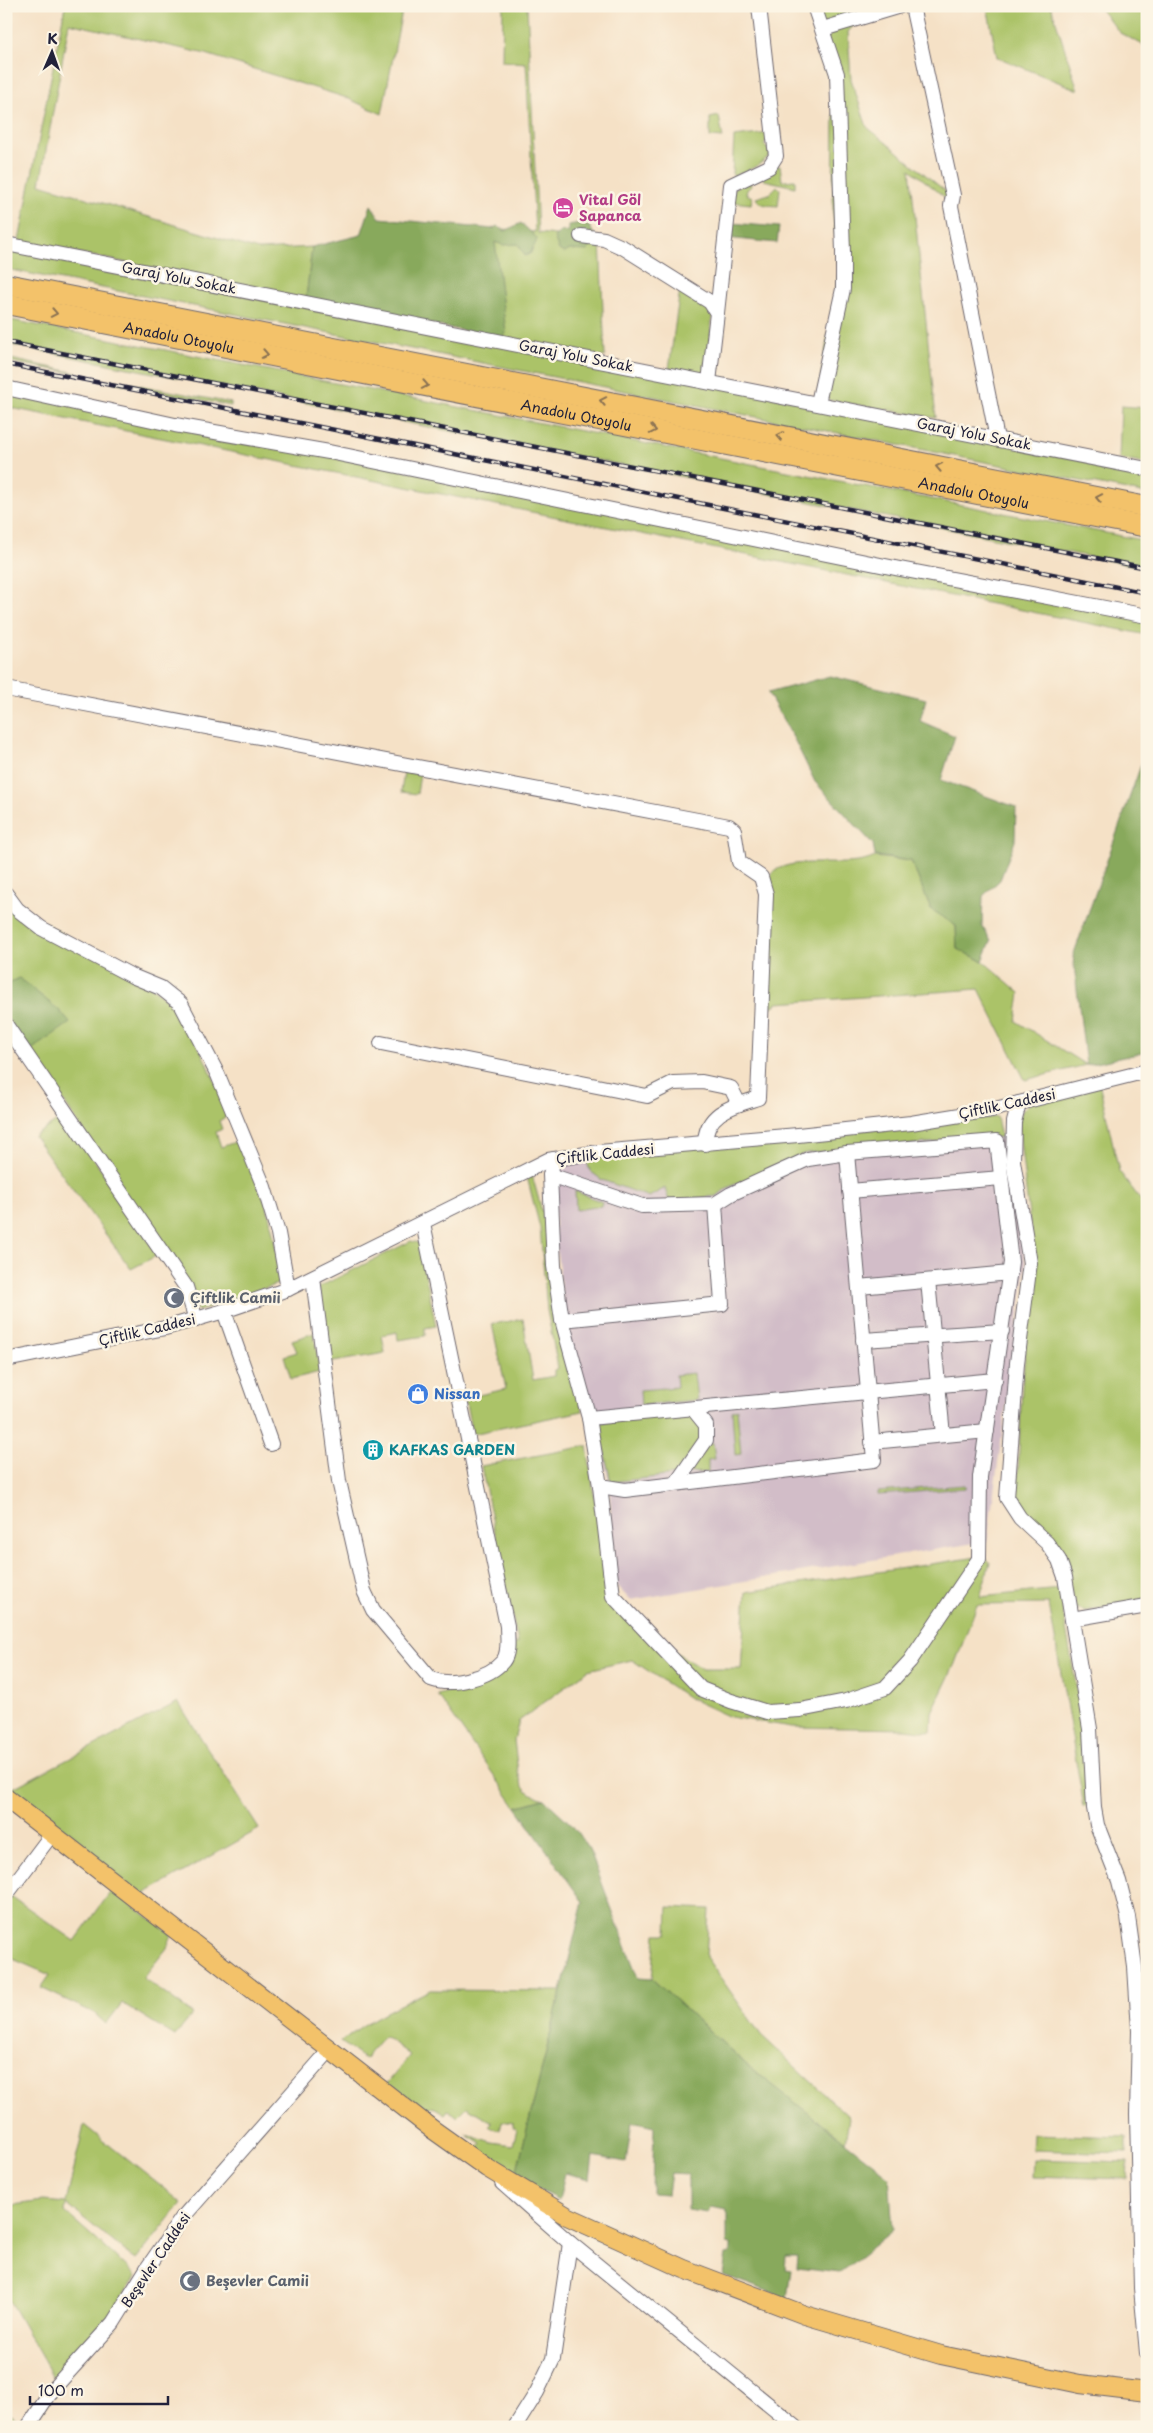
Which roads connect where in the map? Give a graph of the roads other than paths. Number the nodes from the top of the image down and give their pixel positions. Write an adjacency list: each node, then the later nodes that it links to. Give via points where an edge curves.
1 (759, 6): 10 (street, via 776,156 769,167 731,185)
2 (814, 6): 5 (street)
3 (900, 6): 5 (street)
4 (912, 6): 14 (street, via 953,196 951,206)
5 (823, 29): 13 (street, via 837,74 839,98 843,288)
6 (582, 236): 10 (street, via 604,238 624,248 710,302)
7 (6, 244): 11 (street, Garaj Yolu Sokak)
8 (6, 284): 16 (highway, Anadolu Otoyolu, one-way to 8)
9 (6, 304): 17 (highway, Anadolu Otoyolu, one-way to 17)
10 (717, 313): 11 (street)
11 (709, 382): 13 (street, Garaj Yolu Sokak)
12 (6, 388): 18 (street, via 175,425 329,452)
13 (818, 403): 14 (street, Garaj Yolu Sokak)
14 (997, 439): 15 (street, Garaj Yolu Sokak)
15 (1147, 468)
16 (1147, 507)
17 (1147, 527)
18 (1147, 616)
19 (6, 689): 25 (street, via 729,826 734,830 739,862 761,877 766,894 758,1098)
20 (6, 894): 38 (street, via 17,909 41,928 161,988 181,1004 218,1075 264,1187 278,1233)
21 (6, 1025): 40 (street, via 186,1287)
22 (380, 1043): 25 (street, via 647,1096 673,1083 702,1082 731,1088)
23 (1147, 1071): 24 (street, Çiftlik Caddesi)
24 (1020, 1103): 26 (street, Çiftlik Caddesi, via 911,1123); 58 (street, via 1014,1122 1013,1161 1030,1264 1016,1363 1007,1498 1020,1518 1047,1543 1059,1560)
25 (739, 1104): 26 (street, via 716,1114 705,1132)
26 (705, 1144): 28 (street, Çiftlik Caddesi, via 599,1152)
27 (847, 1153): 30 (street, via 997,1141); 31 (street); 32 (street, via 808,1159)
28 (554, 1159): 29 (street); 33 (street, Çiftlik Caddesi)
29 (550, 1174): 32 (street, via 642,1206); 41 (street, via 554,1266)
30 (1001, 1178): 31 (street); 34 (street)
31 (850, 1191): 37 (street)
32 (715, 1204): 41 (street, via 722,1304)
33 (423, 1223): 35 (street, Çiftlik Caddesi); 35 (street, via 507,1626 503,1660 493,1668 462,1681 441,1683 431,1679 372,1610 360,1574 339,1480)
34 (1010, 1273): 36 (street); 42 (street)
35 (313, 1278): 38 (street, Çiftlik Caddesi)
36 (928, 1281): 37 (street); 43 (street)
37 (858, 1288): 44 (street)
38 (288, 1289): 39 (street, Çiftlik Caddesi)
39 (224, 1311): 40 (street, Çiftlik Caddesi); 54 (street)
40 (196, 1320): 45 (street, Çiftlik Caddesi)
41 (562, 1320): 50 (street)
42 (1002, 1331): 43 (street); 46 (street)
43 (934, 1335): 44 (street); 47 (street)
44 (863, 1340): 48 (street)
45 (6, 1360)
46 (995, 1380): 47 (street); 51 (street)
47 (938, 1386): 48 (street); 52 (street)
48 (868, 1393): 49 (street); 53 (street)
49 (693, 1410): 50 (street); 55 (street, via 708,1432 706,1440)
50 (589, 1418): 56 (street)
51 (987, 1431): 52 (street); 56 (street, via 980,1477 979,1559 910,1661 885,1688 846,1701 800,1710 767,1712 701,1689 613,1596)
52 (943, 1435): 53 (street)
53 (872, 1442): 55 (street, via 874,1460)
54 (271, 1444)
55 (677, 1482): 56 (street, via 625,1490)
56 (600, 1486)
57 (1147, 1606): 58 (street)
58 (1072, 1619): 65 (street, via 1090,1729 1095,1814 1128,1917 1135,1966 1139,2030 1137,2114 1141,2288)
59 (6, 1798): 60 (main road)
60 (52, 1834): 61 (street); 62 (main road)
61 (6, 1895)
62 (329, 2051): 63 (main road); 67 (street, Beşevler Caddesi, via 182,2218 113,2323 53,2389)
63 (487, 2168): 64 (street); 66 (main road, via 567,2216 684,2269 805,2315 942,2355 1073,2382)
64 (570, 2243): 68 (street, via 553,2359 542,2385); 69 (street)
65 (1147, 2353)
66 (1147, 2392)
67 (28, 2427)
68 (515, 2427)
69 (796, 2427)

